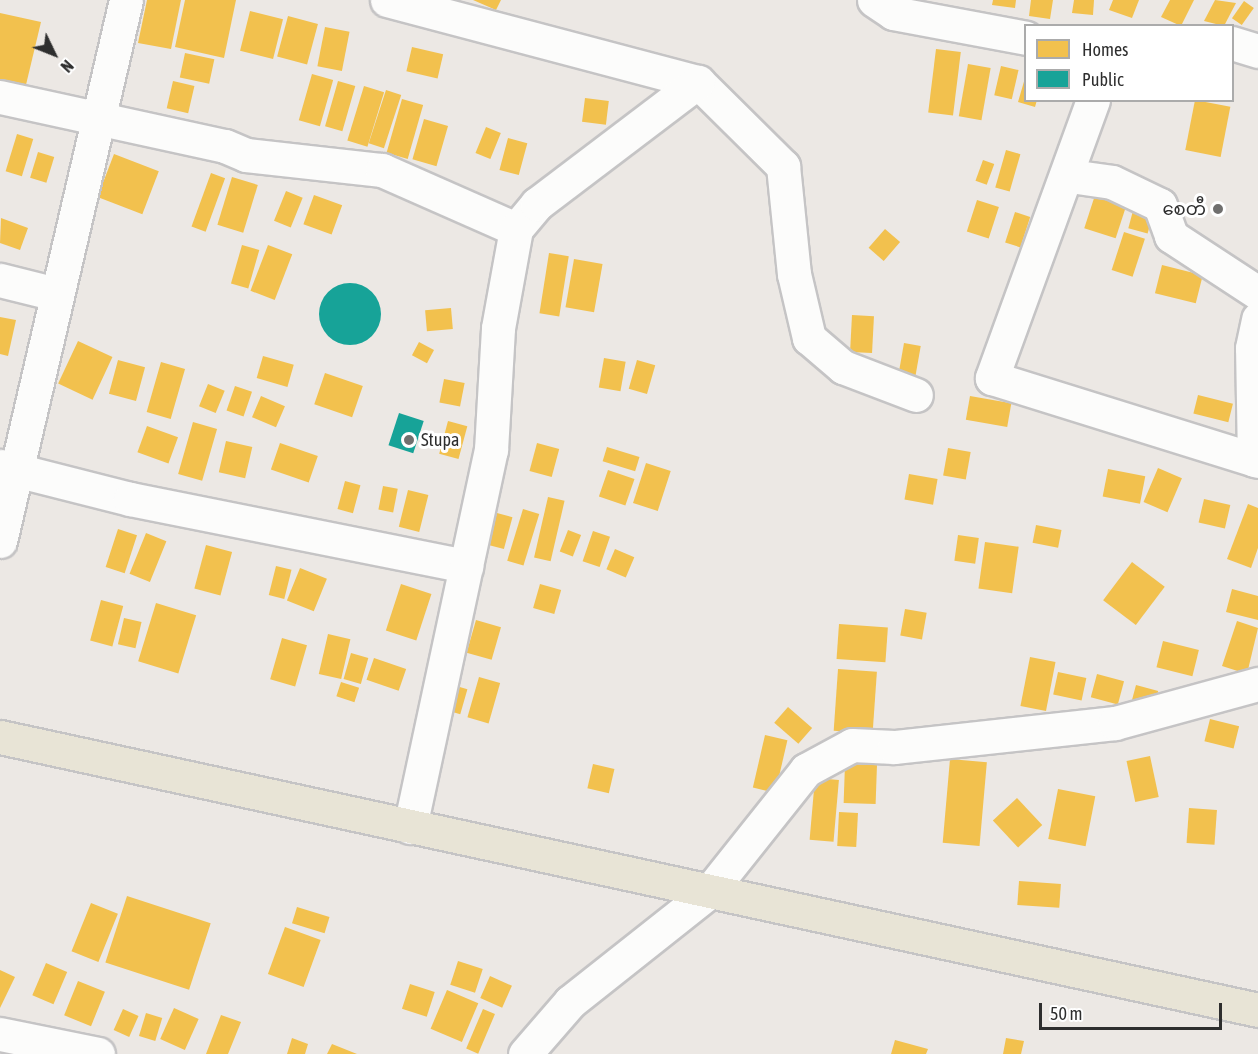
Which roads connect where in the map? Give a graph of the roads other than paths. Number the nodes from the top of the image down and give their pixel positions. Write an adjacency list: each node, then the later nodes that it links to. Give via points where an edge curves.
1 (126, 0): 10 (street)
2 (387, 0): 7 (street)
3 (874, 0): 4 (street, via 893,13)
4 (1024, 38)
5 (1234, 43): 6 (street)
6 (1258, 51)
7 (698, 82): 12 (street, via 537,204); 17 (street, via 783,166 794,274 809,338 843,367)
8 (0, 97): 10 (street)
9 (1092, 102): 11 (street)
10 (97, 118): 12 (street, via 246,155 382,170); 15 (street)
11 (1070, 176): 14 (street, via 1112,182 1160,205 1171,236); 18 (street, via 992,378)
12 (516, 229): 21 (street, via 498,327 491,450)
13 (0, 280): 15 (street)
14 (1258, 293)
15 (56, 294): 19 (street)
16 (1258, 319): 18 (street, via 1252,348)
17 (916, 395)
18 (1256, 460)
19 (7, 468): 20 (street); 21 (street)
20 (0, 541)
21 (466, 566): 24 (street)
22 (1258, 684): 25 (street, via 1116,723 894,747 852,746 806,770)
23 (0, 737): 24 (main road)
24 (410, 827): 25 (main road)
25 (708, 892): 26 (main road); 29 (street, via 570,1002)
26 (1258, 1010)
27 (4, 1040): 28 (street)
28 (98, 1054)
29 (525, 1054)

